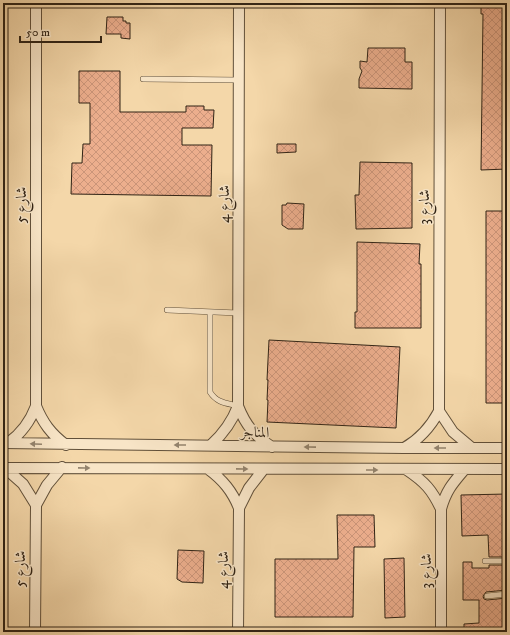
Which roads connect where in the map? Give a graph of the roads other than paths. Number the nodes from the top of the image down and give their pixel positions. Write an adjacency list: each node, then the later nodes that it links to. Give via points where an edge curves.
1 (36, 3): 9 (street, شارع 5)
2 (239, 3): 5 (street, شارع 4)
3 (440, 3): 11 (street, شارع 3)
4 (143, 79): 5 (lane)
5 (239, 80): 8 (street, شارع 4)
6 (167, 310): 7 (lane)
7 (210, 312): 8 (lane); 10 (lane, via 210,392 214,399)
8 (238, 313): 10 (street, شارع 4)
9 (36, 406): 12 (street, شارع 5, via 25,428); 14 (street, شارع 5, via 47,428)
10 (238, 406): 15 (street, شارع 4, via 228,427); 16 (street, شارع 4, via 250,428)
11 (438, 411): 17 (street, شارع 3, via 425,433); 18 (street, via 453,432)
12 (5, 443): 14 (street, المناجر, one-way to 12)
13 (507, 444): 19 (street)
14 (66, 445): 15 (street, المناجر, one-way to 14)
15 (211, 446): 16 (street, المناجر)
16 (272, 447): 17 (street, المناجر, one-way to 16)
17 (404, 448): 18 (street, المناجر, one-way to 17)
18 (472, 448): 19 (street, المناجر)
19 (492, 448): 20 (street, المناجر)
20 (507, 448)
21 (62, 467): 22 (street); 23 (street, one-way to 23); 30 (street, شارع 5, via 47,485)
22 (4, 468): 30 (street, شارع 5, via 24,484)
23 (208, 469): 25 (street, one-way to 25); 31 (street, شارع 4, via 227,486)
24 (507, 469): 28 (street)
25 (264, 470): 26 (street, one-way to 26); 31 (street, شارع 4, via 249,488)
26 (407, 470): 27 (street); 32 (street, شارع 3, via 422,479 430,488)
27 (464, 470): 28 (street); 32 (street, شارع 3, via 448,489)
28 (480, 470): 29 (street)
29 (507, 476)
30 (36, 506): 37 (street, شارع 5)
31 (239, 508): 38 (street, شارع 4)
32 (441, 509): 39 (street, شارع 3)
33 (485, 561): 34 (lane)
34 (507, 561)
35 (507, 594): 36 (lane)
36 (487, 596)
37 (35, 632)
38 (238, 632)
39 (440, 632)

